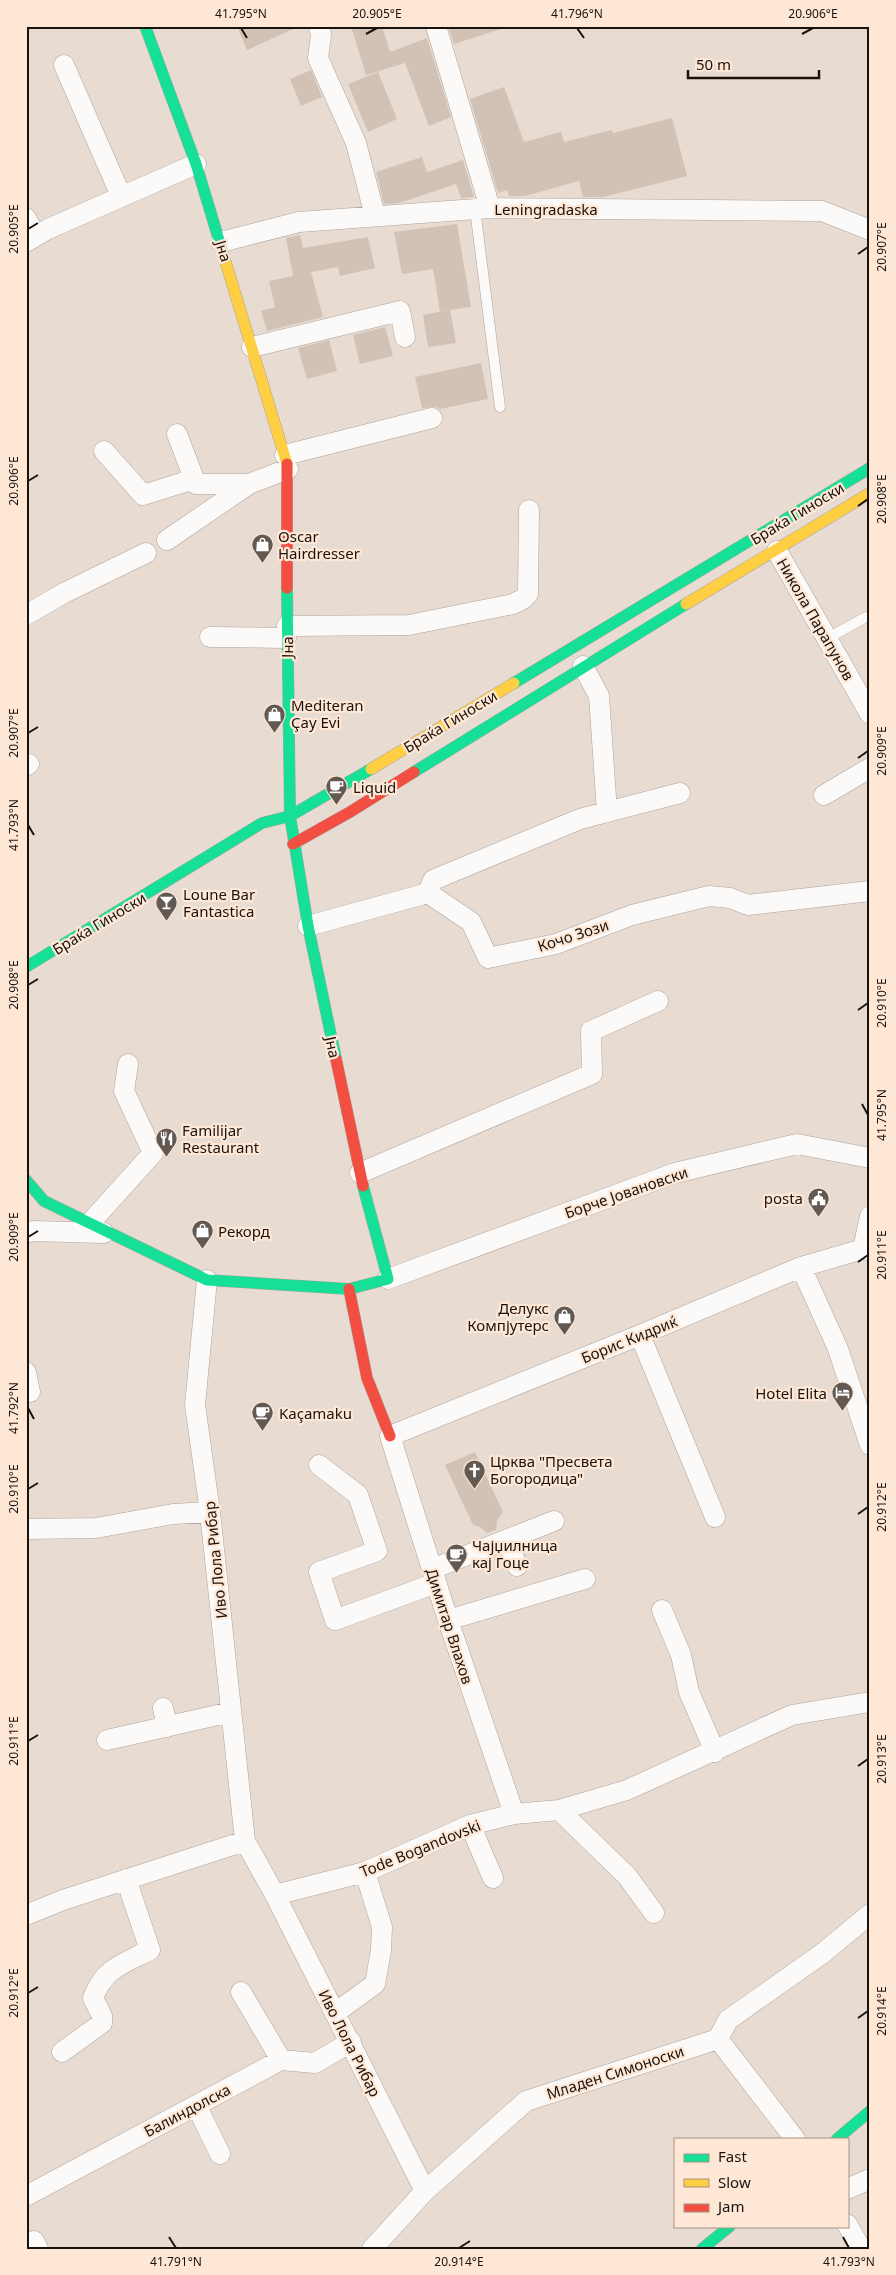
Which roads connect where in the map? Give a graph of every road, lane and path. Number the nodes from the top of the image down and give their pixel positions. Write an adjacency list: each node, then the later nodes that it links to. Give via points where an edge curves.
1 (144, 26): 5 (street, Јна)
2 (319, 26): 8 (street, via 318,58 356,143)
3 (436, 26): 7 (street)
4 (64, 65): 6 (street)
5 (196, 164): 6 (street); 12 (street, Јна)
6 (121, 196): 11 (street)
7 (482, 209): 8 (street, Leningradaska); 10 (street, Leningradaska, via 822,211); 15 (lane)
8 (375, 216): 12 (street, Leningradaska, via 299,222)
9 (26, 218): 11 (street)
10 (870, 230)
11 (31, 239)
12 (221, 242): 14 (street, Јна)
13 (405, 337): 14 (street, via 400,311)
14 (252, 347): 19 (street, Јна)
15 (500, 407)
16 (432, 418): 19 (street)
17 (177, 434): 21 (street)
18 (104, 451): 21 (street, via 143,495)
19 (287, 462): 22 (street); 30 (street, Јна)
20 (870, 468): 39 (street, Браќа Гиноски)
21 (194, 478): 22 (street, via 196,484)
22 (249, 484): 25 (street)
23 (870, 493): 26 (street, Браќа Гиноски)
24 (529, 510): 30 (street, via 528,594 523,599 513,604 408,625)
25 (167, 540)
26 (777, 551): 32 (street, Никола Парапунов); 33 (street, Браќа Гиноски)
27 (146, 553): 28 (street)
28 (26, 615)
29 (866, 617): 32 (lane)
30 (287, 632): 31 (street); 39 (street, Јна)
31 (210, 637)
32 (828, 638): 34 (street, Никола Парапунов)
33 (583, 666): 38 (street, via 599,696); 40 (street, Браќа Гиноски, via 350,812)
34 (870, 714)
35 (870, 768): 37 (street)
36 (680, 793): 38 (street)
37 (824, 795)
38 (607, 812): 42 (street, via 580,819 434,880)
39 (290, 816): 40 (street, Јна); 44 (street, Браќа Гиноски, via 262,823)
40 (293, 844): 43 (street, Јна)
41 (870, 891): 42 (street, Кочо Зози, via 748,904 709,896 632,915 556,944 488,958 471,922)
42 (428, 892): 43 (street)
43 (308, 926): 48 (street, Јна)
44 (26, 967)
45 (658, 1001): 48 (street, via 591,1031 592,1074)
46 (128, 1064): 52 (street, via 124,1091 153,1153)
47 (870, 1158): 57 (street, Борче Јовановски, via 797,1144 675,1173)
48 (360, 1173): 57 (street, Јна)
49 (26, 1180): 50 (street)
50 (44, 1201): 52 (street); 53 (street)
51 (870, 1216): 55 (street)
52 (89, 1224): 54 (street)
53 (30, 1232): 54 (street)
54 (108, 1234): 58 (street)
55 (866, 1250): 56 (street, Борис Кидриќ)
56 (801, 1267): 60 (street, Борис Кидриќ); 64 (street, via 838,1349)
57 (388, 1279): 59 (street)
58 (207, 1280): 59 (street); 66 (street, Иво Лола Рибар, via 195,1405)
59 (349, 1289): 63 (street, via 367,1378)
60 (640, 1335): 63 (street, Борис Кидриќ); 67 (street)
61 (26, 1372): 62 (street)
62 (30, 1392)
63 (390, 1436): 72 (street, Димитар Влахов)
64 (870, 1445)
65 (319, 1465): 72 (street, via 358,1495 377,1550 318,1572 335,1620)
66 (210, 1512): 69 (street, via 174,1514 96,1528); 77 (street, Иво Лола Рибар)
67 (715, 1517)
68 (554, 1521): 70 (street)
69 (26, 1529)
70 (508, 1540): 71 (street); 72 (street)
71 (517, 1566)
72 (434, 1576): 75 (street, Димитар Влахов)
73 (585, 1579): 75 (street)
74 (662, 1610): 79 (street, via 681,1655 689,1692)
75 (448, 1620): 81 (street, Димитар Влахов)
76 (870, 1702): 79 (street, Tode Bogandovski, via 792,1715)
77 (231, 1712): 78 (street, via 165,1717); 83 (street, Иво Лола Рибар)
78 (107, 1740)
79 (715, 1752): 80 (street, Tode Bogandovski, via 627,1790)
80 (559, 1810): 81 (street, Tode Bogandovski); 88 (street, via 627,1876)
81 (514, 1814): 82 (street, Tode Bogandovski)
82 (470, 1825): 84 (street, Tode Bogandovski); 85 (street)
83 (245, 1841): 86 (street); 87 (street)
84 (365, 1872): 87 (street, Tode Bogandovski); 92 (street, via 382,1927 375,1984)
85 (492, 1878)
86 (126, 1879): 90 (street); 95 (street, via 150,1950 115,1967 100,1981 94,1998 102,2023)
87 (275, 1895): 92 (street, Иво Лола Рибар)
88 (654, 1913)
89 (870, 1914): 93 (street, via 823,1953 728,2020)
90 (26, 1916)
91 (241, 1992): 96 (street)
92 (335, 2013): 94 (street, Иво Лола Рибар)
93 (718, 2038): 99 (street); 104 (street, Младен Симоноски, via 526,2102)
94 (351, 2042): 96 (street, via 315,2063); 104 (street, Иво Лола Рибар)
95 (62, 2052)
96 (281, 2060): 97 (street, Балиндолска)
97 (196, 2105): 101 (street); 105 (street, Балиндолска)
98 (870, 2111): 100 (street)
99 (794, 2138)
100 (838, 2138)
101 (220, 2154)
102 (870, 2179): 103 (street)
103 (848, 2189)
104 (425, 2191): 110 (street, Младен Симоноски)
105 (26, 2196)
106 (848, 2226): 112 (street)
107 (728, 2228): 111 (street)
108 (26, 2245): 109 (street, via 34,2241)
109 (38, 2249)
110 (372, 2249)
111 (702, 2249)
112 (861, 2249)

